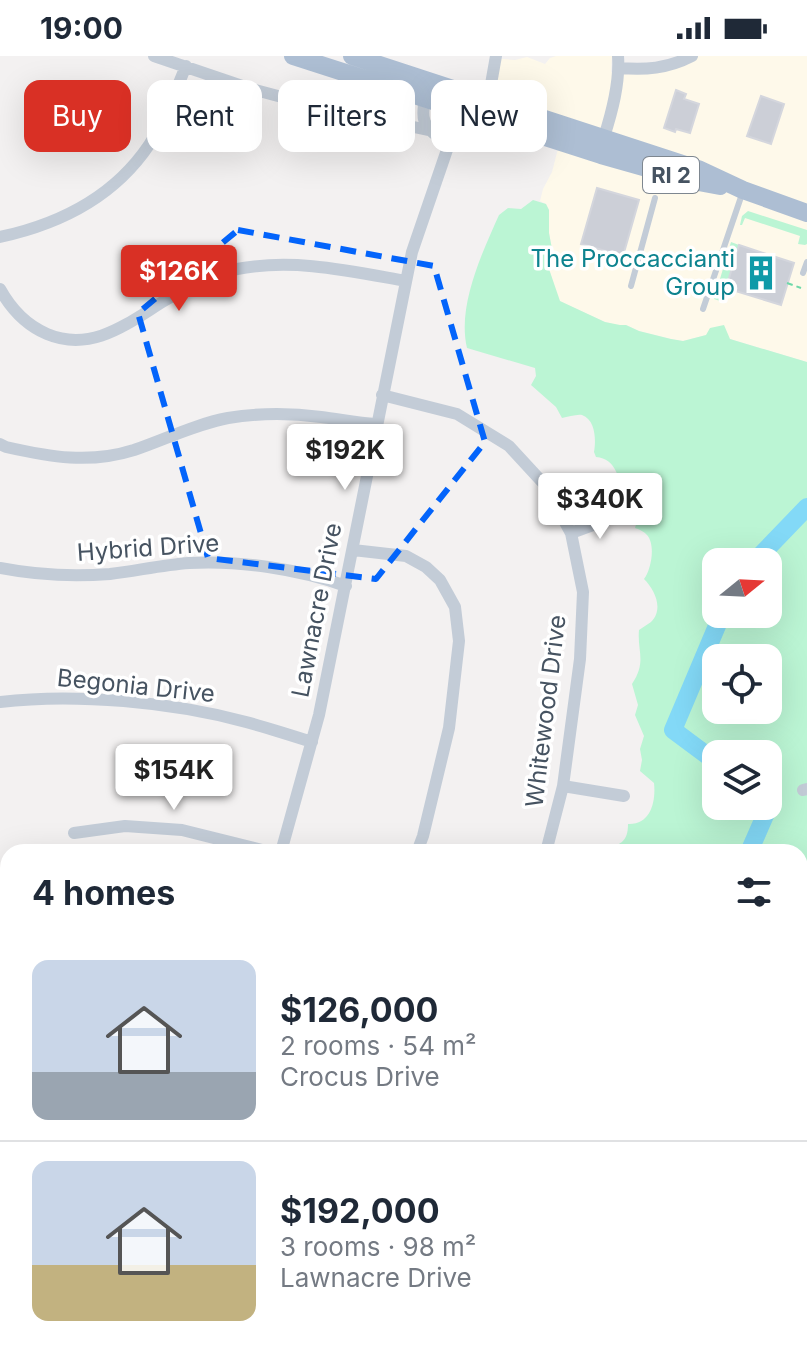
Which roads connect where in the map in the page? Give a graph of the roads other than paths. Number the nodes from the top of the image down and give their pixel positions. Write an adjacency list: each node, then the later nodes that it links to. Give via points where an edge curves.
1 (154, 56): 8 (street)
2 (293, 56): 11 (main road, RI 2)
3 (352, 56): 6 (main road, RI 2)
4 (496, 56): 9 (street)
5 (692, 56): 7 (street, via 645,70)
6 (373, 59): 10 (main road, RI 2)
7 (618, 62): 17 (street)
8 (186, 66): 14 (street, via 323,108); 22 (street, via 149,145 114,183 80,209)
9 (492, 80)
10 (431, 85)
11 (425, 99): 12 (main road, RI 2); 14 (street)
12 (431, 100)
13 (547, 123): 17 (main road, RI 2)
14 (428, 130): 15 (street)
15 (431, 132)
16 (547, 133): 19 (main road, RI 2, via 601,155)
17 (604, 137): 19 (main road, RI 2)
18 (446, 152): 25 (street, Lawnacre Drive)
19 (743, 190): 21 (main road, RI 2); 28 (lane)
20 (655, 198): 26 (lane)
21 (807, 213)
22 (0, 237)
23 (807, 262): 24 (lane)
24 (803, 273)
25 (406, 281): 27 (street, via 300,264 233,270 194,283 106,335 70,341 37,330); 29 (street, Lawnacre Drive)
26 (631, 286)
27 (0, 289)
28 (703, 309)
29 (382, 395): 30 (street, Lawnacre Drive); 33 (street, Whitewood Drive, via 457,414 509,446 544,484)
30 (376, 424): 31 (street, via 271,415 228,418 132,451 94,458 52,458); 34 (street, Lawnacre Drive)
31 (0, 444)
32 (617, 516): 33 (street)
33 (571, 533): 39 (street, Whitewood Drive, via 583,592)
34 (353, 550): 36 (street, Lawnacre Drive); 44 (street, via 406,556 426,567 455,607 459,641 449,728)
35 (0, 568): 36 (street, Hybrid Drive, via 63,576 218,563 300,573)
36 (346, 586): 38 (street, Lawnacre Drive)
37 (0, 702): 38 (street, Begonia Drive, via 78,699 169,706 245,721)
38 (312, 742): 43 (street, Lawnacre Drive)
39 (563, 786): 40 (street); 45 (street, Whitewood Drive)
40 (624, 796)
41 (74, 833): 42 (street, via 125,826 182,830)
42 (238, 844)
43 (283, 844)
44 (420, 844)
45 (548, 844)

